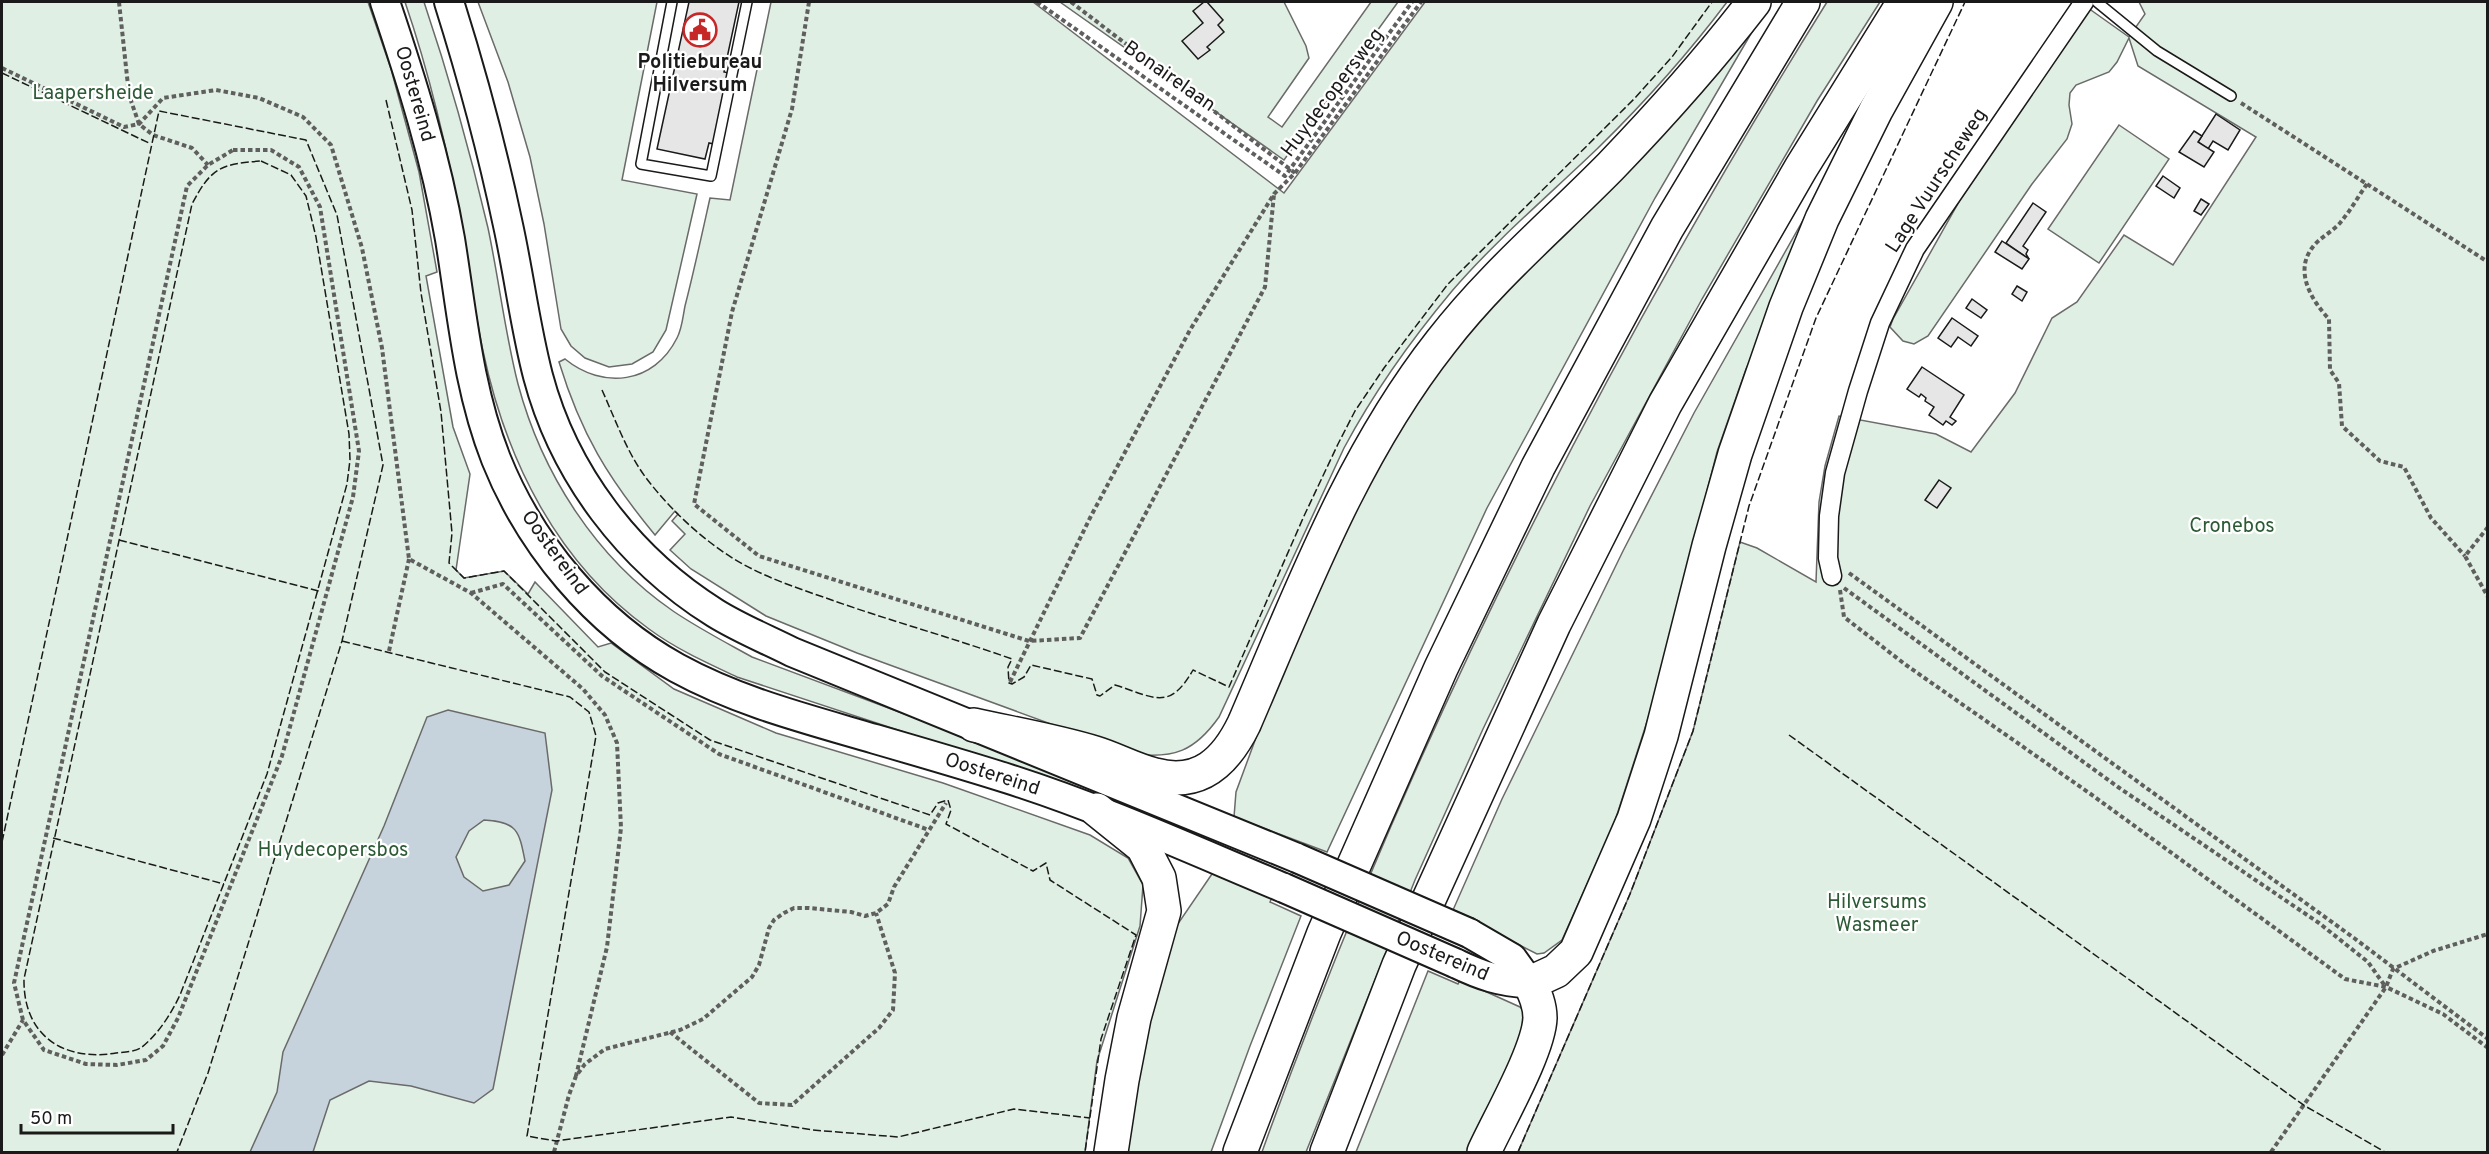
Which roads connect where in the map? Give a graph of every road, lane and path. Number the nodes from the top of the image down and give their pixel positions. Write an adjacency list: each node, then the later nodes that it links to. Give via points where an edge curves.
1 (119, 2): 19 (path, via 129,94)
2 (385, 2): 39 (main road, Oostereind, via 418,99 434,165 466,352 484,424 514,497 571,581 595,608 650,651 723,690 792,716 1013,780)
3 (449, 2): 37 (main road, Oostereind, via 484,119 538,377 557,434 590,492 633,547 716,614 792,652)
4 (672, 2): 5 (lane, via 641,164 711,176)
5 (747, 2)
6 (809, 2): 34 (path, via 792,109 732,312 694,504 759,556)
7 (1037, 2): 23 (path, Bonairelaan)
8 (1071, 2): 21 (path, Bonairelaan)
9 (1412, 2): 21 (path, Huydecopersweg)
10 (1421, 2): 22 (path, Huydecopersweg)
11 (1754, 2): 37 (highway, via 1701,68 1610,166 1494,280 1414,376 1358,471 1244,724 1219,761 1185,778 1170,779 1095,753)
12 (1803, 2): 54 (highway, via 1667,228 1538,468 1441,668 1328,922)
13 (1904, 2): 55 (highway, via 1801,168 1665,404 1554,624 1399,966)
14 (1936, 2): 44 (highway, via 1846,170 1786,307 1735,454 1634,819 1576,952 1556,970)
15 (2084, 2): 29 (street, Lage Vuurscheweg, via 1915,249 1881,323 1858,391 1835,473)
16 (2097, 2): 18 (lane, via 2157,51)
17 (2, 68): 19 (path, via 124,127)
18 (2231, 96): 24 (path)
19 (140, 124): 20 (path, via 153,135 192,148); 30 (path, via 163,98 216,90 259,98 303,117 331,145 362,248 382,348)
20 (208, 165): 46 (path, via 187,186 51,804 14,983); 46 (path, via 232,150 271,150 299,167 320,207 359,451 353,497 282,756 178,1018 163,1046 146,1060 117,1065 86,1064 44,1050)
21 (1290, 169): 22 (path, Huydecopersweg); 23 (path, Huydecopersweg)
22 (1295, 173): 25 (path)
23 (1285, 176)
24 (2367, 184): 26 (path); 28 (path, via 2340,223 2313,247 2306,260 2307,288 2316,306 2329,319 2330,369 2339,383 2342,426 2380,461 2404,467 2431,518)
25 (1274, 194): 34 (path, via 1190,330); 34 (path, via 1265,287 1080,638)
26 (2487, 262)
27 (2487, 527): 28 (path)
28 (2465, 556): 33 (path)
29 (1828, 558): 31 (street, Lage Vuurscheweg); 43 (path)
30 (410, 559): 32 (path); 35 (path)
31 (1832, 576): 45 (path, via 1853,597 2118,787 2319,923 2368,962); 45 (path, via 1842,594 1844,617 1906,665 2345,979)
32 (471, 593): 40 (path, via 503,584 602,676 719,754); 51 (path, via 583,689 605,715 617,743 621,828 607,947)
33 (2487, 597)
34 (1029, 641): 36 (path)
35 (389, 651)
36 (1010, 682)
37 (974, 726): 44 (main road, Oostereind, bridge, via 1297,858 1468,933 1512,958)
38 (946, 803): 40 (path)
39 (1097, 810): 44 (main road, Oostereind, bridge, via 1495,979); 53 (highway, via 1143,847 1160,878 1164,911 1130,1038)
40 (929, 831): 41 (path, via 888,903)
41 (876, 913): 47 (path, via 865,916 809,908 784,913 769,928 752,977 703,1019); 47 (path, via 896,974 893,1010 879,1028 792,1105 759,1103)
42 (2487, 934): 43 (path, via 2433,951)
43 (2394, 969): 45 (path); 48 (path)
44 (1530, 983): 56 (highway, via 1540,1011 1538,1030)
45 (2386, 987): 49 (path, via 2443,1014); 57 (path)
46 (23, 1020): 50 (path)
47 (670, 1032): 51 (path, via 605,1049)
48 (2487, 1039)
49 (2487, 1048)
50 (2, 1055)
51 (576, 1076): 52 (path)
52 (554, 1152)
53 (1111, 1152)
54 (1240, 1152)
55 (1327, 1152)
56 (1484, 1152)
57 (2271, 1152)

